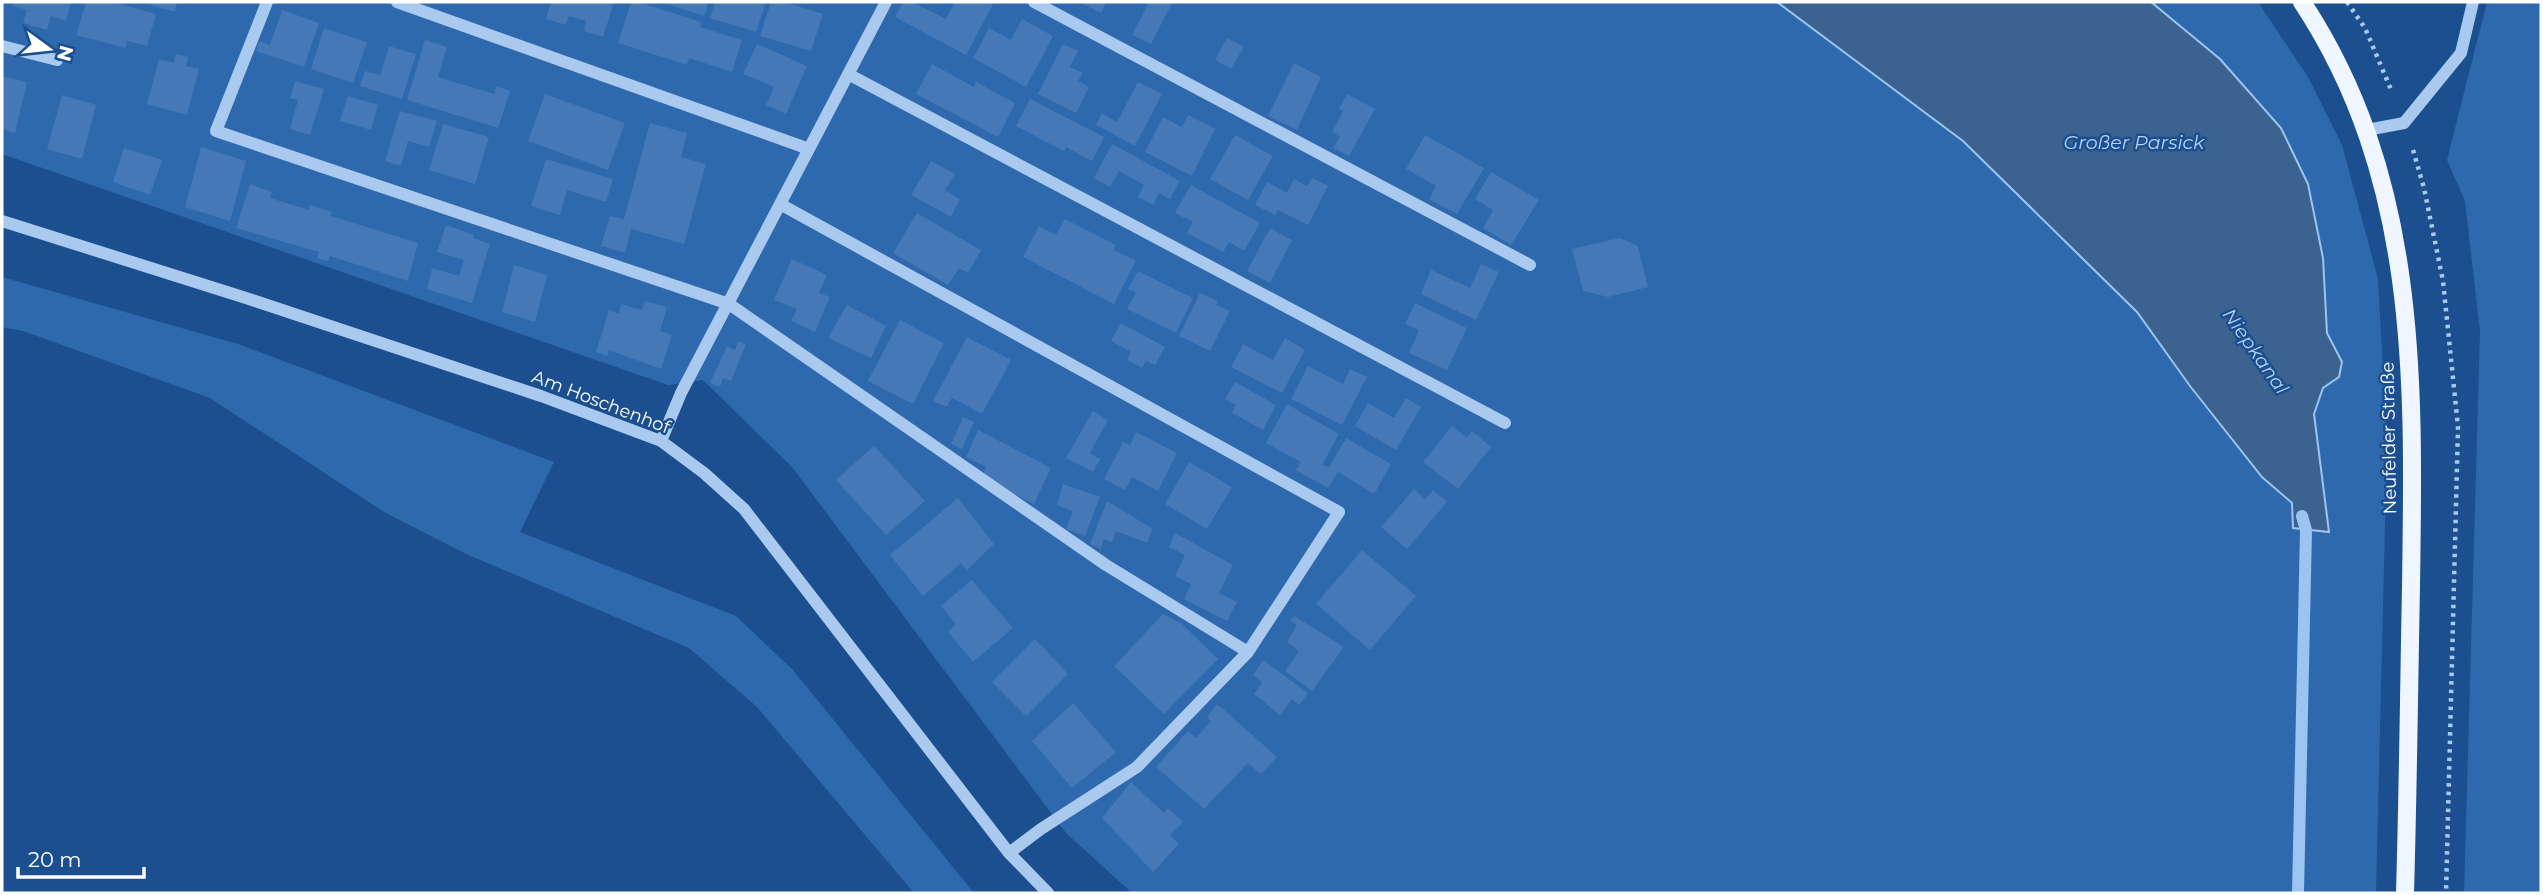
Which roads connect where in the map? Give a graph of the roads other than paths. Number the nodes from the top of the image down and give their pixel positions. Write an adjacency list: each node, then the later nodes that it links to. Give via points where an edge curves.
1 (267, 2): 15 (street, via 216,131)
2 (397, 2): 11 (street)
3 (886, 2): 9 (street)
4 (1034, 2): 14 (street)
5 (2302, 2): 10 (main road, Neufelder Straße, via 2352,92)
6 (2473, 2): 10 (street, via 2461,53 2404,123)
7 (2, 46): 8 (street)
8 (57, 60)
9 (848, 74): 11 (street); 16 (street)
10 (2367, 130): 21 (main road, Neufelder Straße, via 2389,208 2408,331 2413,432)
11 (809, 149): 12 (street)
12 (780, 204): 15 (street); 18 (street, via 1339,512)
13 (2, 221): 17 (street, Am Hoschenhof, via 272,306)
14 (1530, 265)
15 (729, 304): 17 (street); 18 (street, via 1106,565)
16 (1505, 423)
17 (661, 441): 19 (street, Am Hoschenhof, via 744,509)
18 (1248, 652): 19 (street, via 1137,767)
19 (1009, 853): 20 (street, Am Hoschenhof)
20 (1048, 893)
21 (2405, 893)

